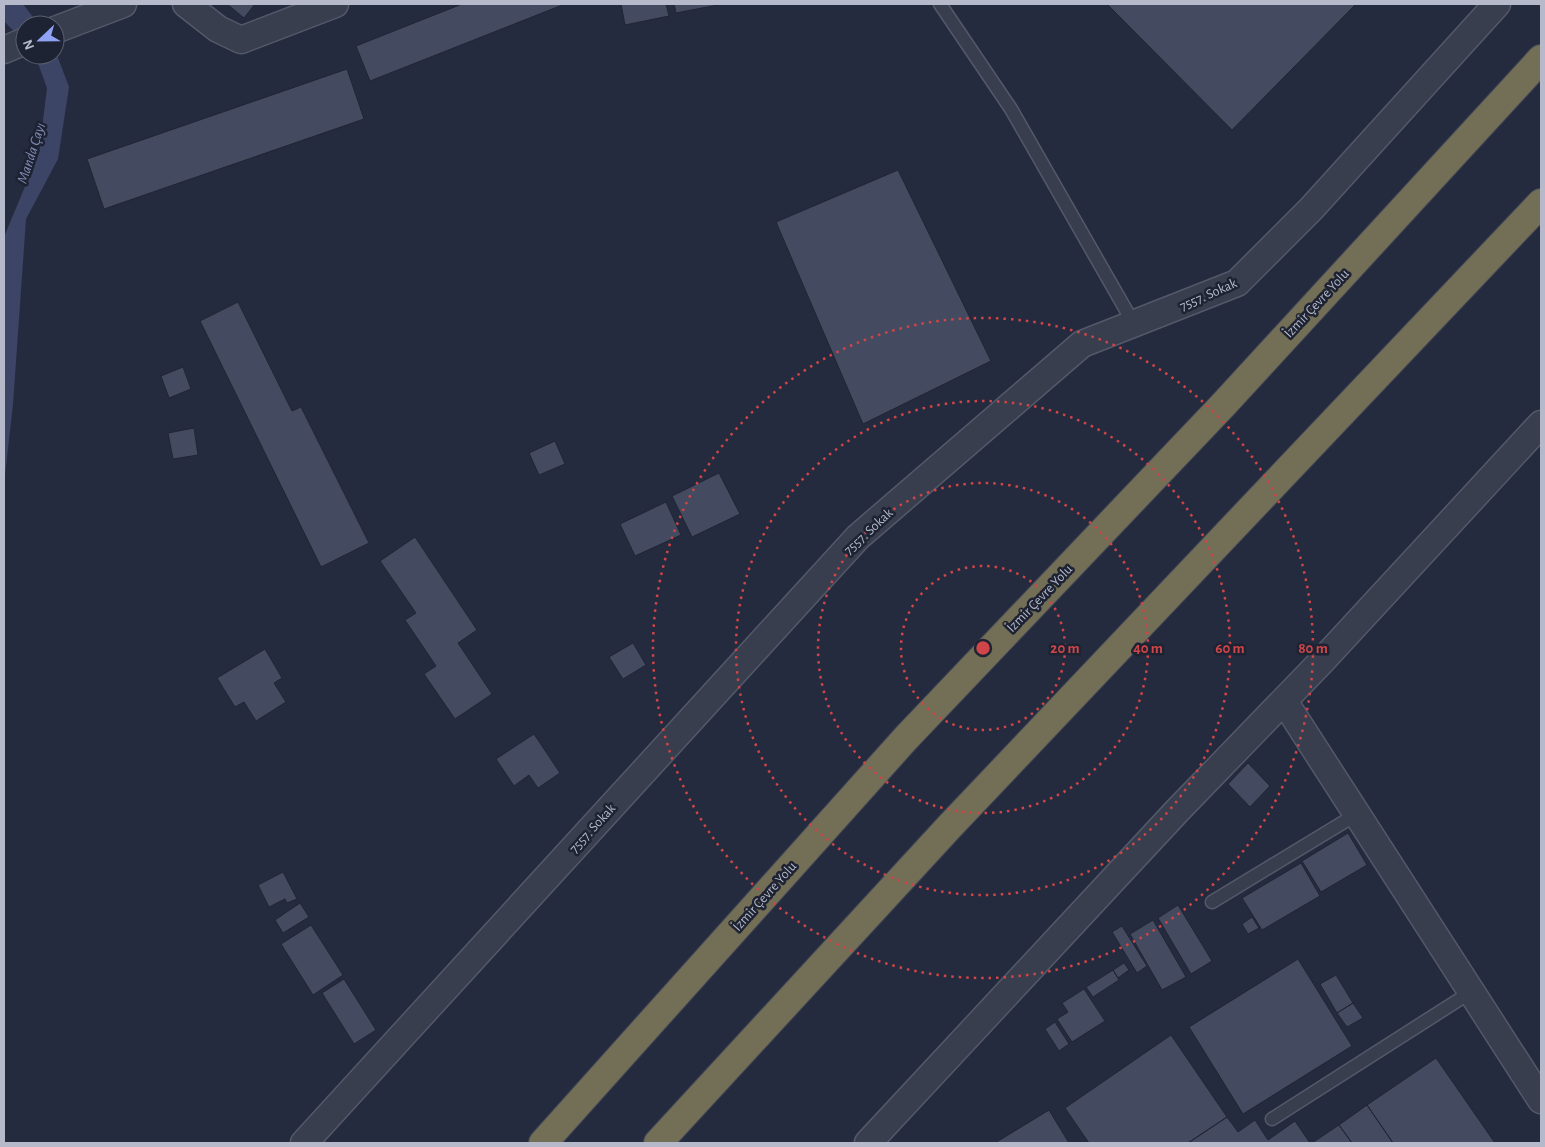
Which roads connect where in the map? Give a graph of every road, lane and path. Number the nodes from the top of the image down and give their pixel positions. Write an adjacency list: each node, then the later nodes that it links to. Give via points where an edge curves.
1 (123, 4): 6 (street)
2 (186, 4): 3 (street, via 218,29 241,40)
3 (335, 4)
4 (940, 4): 9 (lane, via 1012,108)
5 (1497, 4): 9 (street, 7557. Sokak, via 1311,209 1237,283)
6 (65, 26)
7 (1541, 59): 18 (highway, İzmir Çevre Yolu, via 1224,404 906,738)
8 (1541, 203): 19 (highway, via 950,826)
9 (1134, 324): 17 (street, 7557. Sokak, via 1082,344 858,537)
10 (1541, 424): 11 (street)
11 (1284, 700): 12 (street); 20 (street)
12 (1357, 814): 13 (lane); 14 (street)
13 (1212, 902)
14 (1471, 992): 15 (street); 16 (lane)
15 (1541, 1100)
16 (1272, 1119)
17 (304, 1143)
18 (543, 1143)
19 (658, 1143)
20 (868, 1143)

